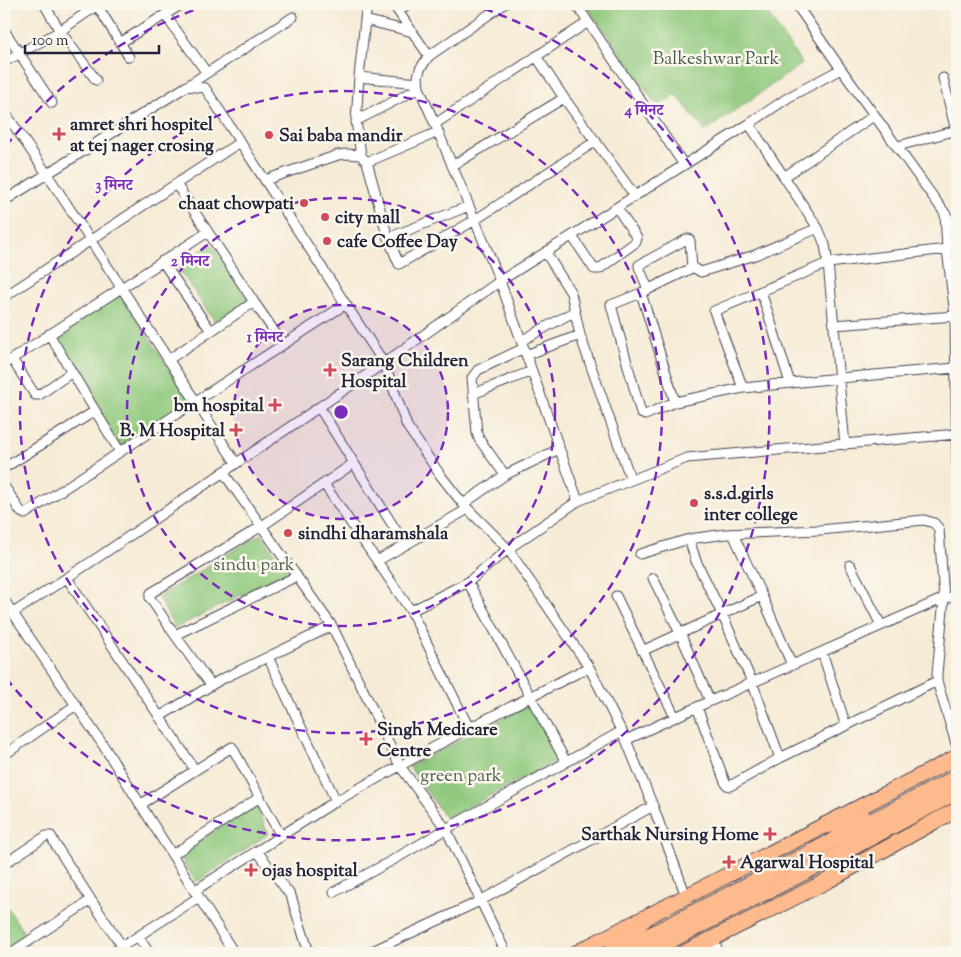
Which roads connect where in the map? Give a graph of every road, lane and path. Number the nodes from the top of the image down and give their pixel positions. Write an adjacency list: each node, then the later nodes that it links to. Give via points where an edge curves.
1 (44, 4): 15 (street)
2 (98, 4): 15 (street); 17 (street)
3 (182, 4): 10 (street)
4 (367, 4): 12 (street)
5 (408, 4): 9 (street)
6 (576, 4): 13 (street)
7 (796, 4): 23 (street)
8 (499, 5): 19 (street)
9 (395, 7): 16 (street)
10 (164, 15): 17 (street); 24 (street)
11 (293, 16): 24 (street)
12 (365, 20): 16 (street); 25 (street)
13 (588, 22): 20 (street); 42 (street)
14 (4, 30): 18 (street)
15 (60, 31): 18 (street); 27 (street)
16 (412, 32): 19 (street)
17 (120, 44): 21 (street)
18 (18, 54): 22 (street); 31 (street)
19 (430, 56): 29 (street, via 420,69)
20 (536, 56): 30 (street); 36 (street)
21 (129, 57)
22 (4, 62)
23 (841, 70): 33 (street); 35 (street, via 789,97)
24 (207, 73): 28 (street)
25 (359, 77): 29 (street); 34 (street)
26 (943, 78): 37 (street)
27 (96, 80)
28 (187, 86): 39 (street, via 205,88); 44 (street)
29 (418, 86): 34 (street); 36 (street)
30 (564, 98): 38 (street); 43 (street)
31 (52, 104)
32 (4, 113): 44 (street)
33 (875, 115): 40 (street); 45 (street)
34 (356, 121): 41 (street)
35 (749, 124): 42 (street); 45 (street)
36 (437, 128): 41 (street); 43 (street)
37 (957, 130): 40 (street)
38 (596, 141): 48 (street); 53 (street)
39 (240, 142): 46 (street); 47 (street)
40 (898, 146): 52 (street)
41 (364, 158): 46 (street, via 338,155); 58 (street)
42 (684, 165): 48 (street)
43 (452, 166): 50 (street)
44 (47, 174): 49 (street); 59 (street)
45 (784, 177): 54 (street)
46 (265, 180): 71 (street)
47 (176, 184): 56 (street); 59 (street)
48 (634, 196): 51 (street)
49 (4, 201)
50 (469, 206): 53 (street); 58 (street)
51 (617, 208): 57 (street); 57 (street, via 638,238 599,269 594,268)
52 (945, 213): 55 (street); 60 (street)
53 (475, 220): 58 (street, via 399,264); 65 (street)
54 (818, 228): 63 (street); 64 (street, via 755,255 701,272)
55 (957, 230)
56 (208, 232): 62 (street); 70 (street)
57 (572, 236): 61 (street)
58 (388, 238)
59 (90, 241): 66 (street); 69 (street)
60 (947, 249): 63 (street); 73 (street)
61 (546, 253): 65 (street); 72 (street, via 571,293)
62 (162, 262): 66 (street); 75 (street)
63 (828, 263): 68 (street); 74 (street)
64 (692, 268): 67 (street); 67 (street, via 690,241 687,239 639,265)
65 (500, 281): 79 (street); 82 (street)
66 (121, 288): 76 (street); 80 (street)
67 (644, 291): 91 (street); 91 (street, via 612,304 641,412 645,415)
68 (761, 291): 87 (street); 88 (street, via 714,311)
69 (4, 297)
70 (254, 302): 75 (street); 78 (street)
71 (346, 304): 78 (street); 82 (street)
72 (574, 311): 77 (street); 79 (street)
73 (955, 316): 74 (street); 83 (street)
74 (834, 325): 86 (street)
75 (211, 331): 80 (street)
76 (49, 334): 81 (street); 85 (street)
77 (580, 335): 79 (street); 104 (street)
78 (283, 344): 90 (street)
79 (524, 348): 84 (street); 89 (street, via 478,370 472,378)
80 (168, 360): 90 (street)
81 (8, 362): 85 (street, via 35,395)
82 (384, 362): 92 (street); 108 (street, via 407,426)
83 (956, 368): 86 (street); 94 (street)
84 (532, 371): 89 (street); 96 (street)
85 (72, 372): 93 (street)
86 (839, 378): 87 (street); 95 (street)
87 (790, 383): 88 (street)
88 (743, 388): 91 (street)
89 (473, 394): 103 (street, via 479,439)
90 (196, 401): 97 (street); 98 (street)
91 (675, 402)
92 (319, 407): 98 (street); 99 (street)
93 (96, 412): 97 (street); 101 (street)
94 (957, 434): 95 (street); 100 (street)
95 (845, 445): 104 (street, via 687,458)
96 (559, 449): 103 (street); 107 (street)
97 (120, 452): 106 (street, via 25,514)
98 (236, 463): 102 (street)
99 (354, 463): 105 (street); 112 (street)
100 (957, 466)
101 (4, 468)
102 (223, 472): 109 (street); 118 (street)
103 (505, 475): 108 (street)
104 (631, 480): 107 (street)
105 (324, 484): 109 (street); 115 (street)
106 (4, 486)
107 (578, 502): 113 (street)
108 (466, 506): 112 (street); 113 (street)
109 (262, 526): 117 (street); 132 (street, via 151,593 150,598)
110 (733, 534): 111 (street); 122 (street); 124 (street, via 930,521 939,530)
111 (689, 539): 114 (street); 128 (street)
112 (406, 545): 115 (street)
113 (508, 549): 120 (street); 137 (street)
114 (640, 554)
115 (377, 561): 126 (street)
116 (850, 565): 129 (street)
117 (297, 576): 130 (street); 132 (street)
118 (67, 578): 127 (street); 145 (street)
119 (653, 578): 131 (street)
120 (468, 582): 126 (street); 141 (street)
121 (616, 596): 133 (street)
122 (762, 596): 128 (street); 136 (street)
123 (957, 596): 124 (street)
124 (944, 598): 129 (street); 138 (street)
125 (4, 600): 127 (street)
126 (411, 611): 148 (street)
127 (13, 613): 143 (street)
128 (722, 614): 131 (street); 139 (street)
129 (881, 625): 134 (street)
130 (332, 626): 135 (street); 155 (street)
131 (680, 633): 133 (street); 142 (street)
132 (175, 634): 140 (street)
133 (642, 651): 146 (street)
134 (822, 652): 136 (street); 147 (street)
135 (268, 657): 140 (street); 160 (street)
136 (792, 665): 139 (street)
137 (589, 667): 141 (street); 149 (street)
138 (937, 681): 147 (street); 150 (street)
139 (752, 682): 142 (street); 152 (street)
140 (211, 685): 145 (street)
141 (531, 696): 148 (street); 154 (street)
142 (710, 701): 144 (street)
143 (76, 706): 151 (street); 161 (street)
144 (697, 707): 146 (street); 152 (street, via 726,785 730,786)
145 (159, 717): 156 (street)
146 (674, 717): 149 (street)
147 (846, 726): 152 (street)
148 (469, 728): 155 (street)
149 (624, 736): 154 (street); 162 (street)
150 (957, 747)
151 (4, 754)
152 (780, 758)
153 (957, 758): 165 (main road)
154 (566, 762): 166 (street)
155 (400, 766): 160 (street); 166 (street)
156 (195, 770): 159 (street, via 232,747); 161 (street)
157 (957, 777): 164 (main road)
158 (957, 792): 190 (main road)
159 (260, 798): 167 (street); 169 (street)
160 (336, 801): 167 (street)
161 (140, 805): 169 (street)
162 (653, 806): 173 (street); 175 (street)
163 (957, 810): 178 (main road, via 829,880)
164 (884, 814): 165 (main road); 189 (main road)
165 (822, 827): 173 (main road)
166 (446, 829): 171 (street); 175 (street)
167 (281, 836): 168 (street)
168 (257, 851): 172 (street); 184 (street, via 291,896)
169 (172, 855): 172 (street)
170 (4, 864): 174 (street, via 46,836 51,836)
171 (334, 892)
172 (196, 894): 177 (street); 183 (street)
173 (686, 896): 176 (main road)
174 (91, 900): 179 (street); 180 (street)
175 (480, 901): 185 (street); 186 (street)
176 (650, 915): 187 (main road); 188 (main road)
177 (138, 936): 179 (street); 182 (street)
178 (713, 938): 191 (main road); 192 (street)
179 (122, 946): 181 (street)
180 (11, 953)
181 (112, 953)
182 (149, 953)
183 (234, 953)
184 (309, 953)
185 (368, 953)
186 (506, 953)
187 (576, 953)
188 (604, 953)
189 (615, 953)
190 (646, 953)
191 (684, 953)
192 (719, 953)

